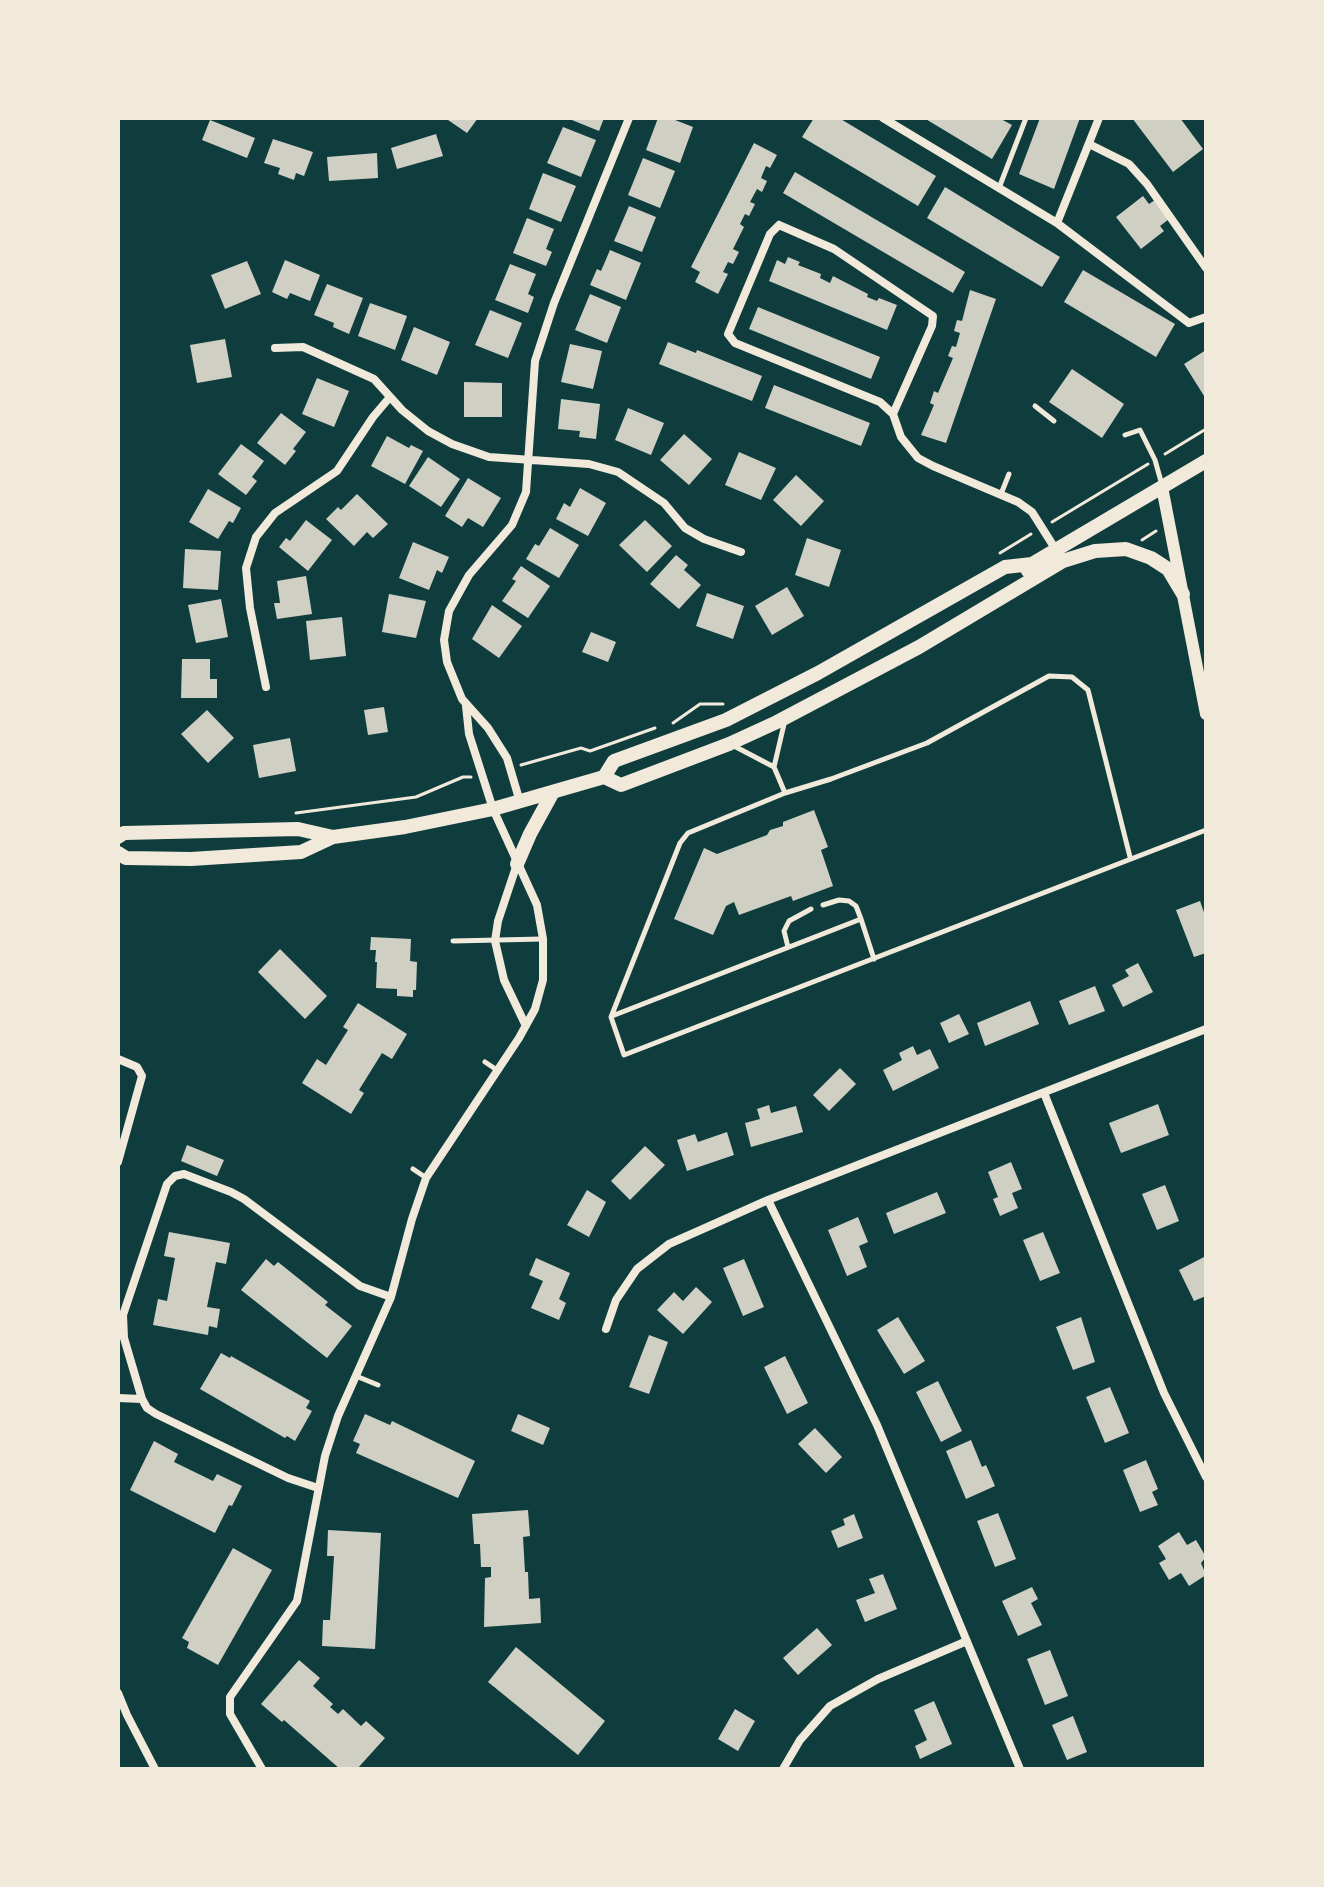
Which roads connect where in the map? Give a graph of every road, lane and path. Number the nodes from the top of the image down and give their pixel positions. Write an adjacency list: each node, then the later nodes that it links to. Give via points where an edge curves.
1 (629, 118): 17 (street, via 535,361)
2 (883, 118): 6 (street)
3 (1026, 118): 6 (lane)
4 (1099, 118): 5 (street)
5 (1089, 144): 7 (street); 8 (street, via 1129,164)
6 (999, 188): 7 (street)
7 (1057, 223): 9 (street, via 1189,323)
8 (1206, 268)
9 (1206, 317)
10 (275, 348): 11 (street, via 303,347 374,379)
11 (390, 397): 17 (street, via 428,431 452,444 489,457); 32 (street, via 337,471 275,513 256,537 246,568)
12 (1035, 406): 14 (lane)
13 (893, 414): 13 (street, via 880,402 735,343 728,334 770,234 779,225 834,249 933,316); 22 (street, via 901,437 918,458)
14 (1054, 421)
15 (1206, 429): 18 (path)
16 (1125, 435): 18 (lane, via 1140,430)
17 (529, 459): 27 (street, via 618,472 664,503 685,528); 34 (street, via 526,492 512,525 469,575 449,611 447,662)
18 (1155, 460): 21 (lane); 23 (path)
19 (1206, 461): 21 (main road)
20 (1009, 474): 22 (lane)
21 (1162, 487): 26 (main road); 31 (street)
22 (1001, 494): 23 (street, via 1032,512)
23 (1042, 527): 26 (street); 28 (path)
24 (1150, 528): 25 (path, via 1154,532)
25 (1136, 544)
26 (1056, 550): 29 (main road)
27 (741, 552)
28 (990, 559)
29 (1032, 564): 30 (main road); 41 (main road, via 1005,567 726,720 614,761)
30 (1014, 591): 31 (main road, via 1063,561 1126,549 1168,569); 36 (main road)
31 (1183, 594): 35 (street)
32 (266, 687)
33 (723, 704): 39 (path, via 700,704 674,722 590,751 581,748)
34 (466, 706): 39 (street, via 488,728); 40 (street)
35 (1206, 714)
36 (785, 718): 37 (main road); 38 (lane)
37 (729, 744): 38 (lane); 41 (main road, via 621,785)
38 (774, 767): 43 (lane)
39 (510, 768): 44 (street)
40 (482, 777): 45 (street); 46 (path, via 463,777 416,797)
41 (604, 777): 42 (main road)
42 (553, 792): 44 (main road); 52 (main road)
43 (785, 793): 51 (lane, via 927,743 1049,676 1072,677 1088,690); 61 (lane, via 688,833 680,843)
44 (520, 802): 45 (main road)
45 (493, 809): 49 (main road); 52 (street)
46 (287, 814)
47 (1206, 830): 51 (lane)
48 (118, 837): 49 (main road, via 298,829)
49 (333, 837): 50 (main road, via 301,852 260,856 126,858)
50 (118, 853)
51 (1130, 857): 60 (lane)
52 (517, 864): 56 (street, via 537,905); 58 (street)
53 (823, 905): 55 (lane, via 849,901)
54 (811, 909): 59 (lane, via 789,921 784,931)
55 (861, 919): 59 (lane); 60 (lane)
56 (543, 939): 58 (lane); 62 (street, via 543,980)
57 (453, 941): 58 (lane)
58 (495, 941): 62 (street, via 504,980)
59 (788, 947): 61 (lane)
60 (874, 959): 61 (lane, via 624,1055)
61 (611, 1017)
62 (525, 1024): 66 (street)
63 (1206, 1029): 67 (street)
64 (118, 1059): 68 (street, via 137,1067 142,1076)
65 (485, 1062): 66 (lane)
66 (497, 1070): 70 (street)
67 (1044, 1093): 71 (street); 78 (street, via 1164,1393)
68 (118, 1162)
69 (413, 1169): 70 (lane)
70 (426, 1178): 72 (street)
71 (768, 1200): 73 (street, via 669,1244 637,1269 616,1300); 80 (street, via 877,1425)
72 (391, 1297): 74 (street); 77 (street, via 360,1286 244,1199 195,1177 175,1176 162,1194 123,1315 124,1338)
73 (606, 1329)
74 (356, 1376): 75 (lane); 79 (street, via 338,1416)
75 (378, 1385)
76 (118, 1398): 77 (street)
77 (142, 1399): 79 (street, via 156,1414)
78 (1206, 1477)
79 (318, 1488): 83 (street, via 297,1601 229,1703)
80 (967, 1641): 84 (street, via 830,1706); 85 (street)
81 (118, 1693): 82 (street)
82 (155, 1769)
83 (262, 1769)
84 (783, 1769)
85 (1020, 1769)

